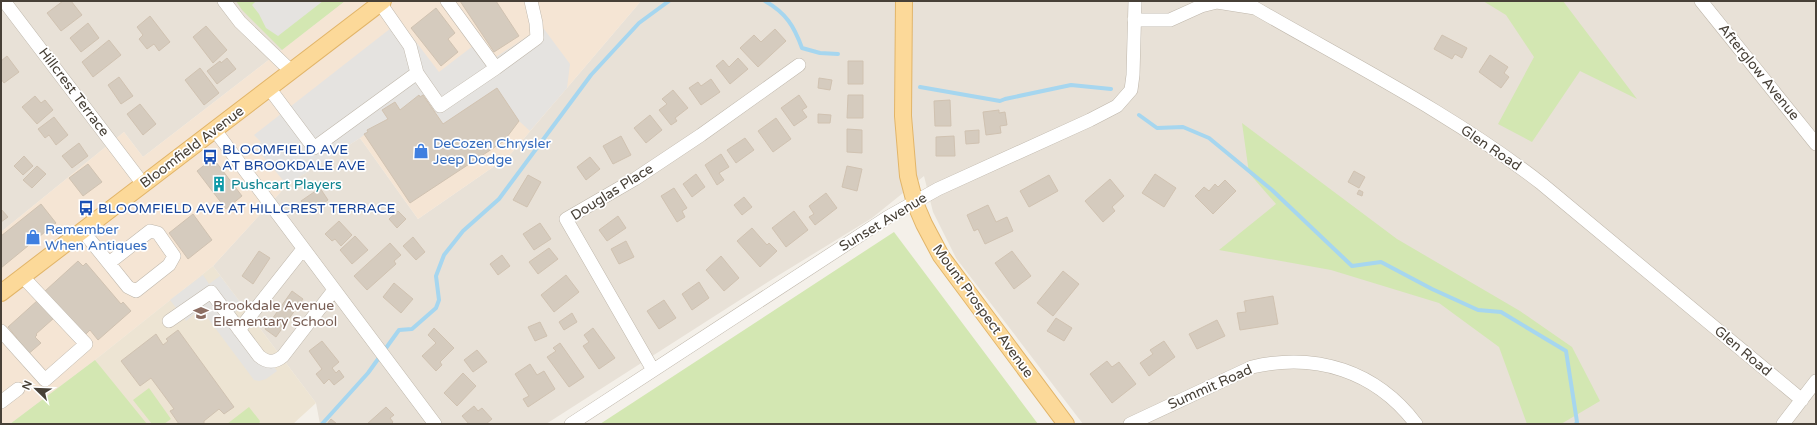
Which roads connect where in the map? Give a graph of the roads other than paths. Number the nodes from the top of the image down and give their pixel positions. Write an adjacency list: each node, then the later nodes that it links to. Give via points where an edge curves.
1 (4, 1): 18 (street, Hillcrest Terrace)
2 (224, 1): 13 (street, via 240,22)
3 (447, 1): 12 (street)
4 (531, 1): 12 (street, via 537,38)
5 (904, 1): 19 (main road, Mount Prospect Avenue, via 903,116 908,176)
6 (1135, 1): 10 (street, Sunset Avenue)
7 (1701, 1): 17 (street, Afterglow Avenue)
8 (382, 2): 13 (main road, Bloomfield Avenue); 14 (street, via 410,46)
9 (1257, 4): 10 (street, Glen Road, via 1216,2 1170,20); 32 (street, Glen Road, via 1506,156)
10 (1134, 20): 19 (street, Sunset Avenue, via 1131,90 1117,106 938,189)
11 (799, 65): 29 (street, Douglas Place, via 635,179 566,219)
12 (496, 68): 14 (street, via 440,106)
13 (291, 71): 15 (main road, Bloomfield Avenue)
14 (417, 73): 15 (street, via 314,148)
15 (269, 88): 16 (main road, Bloomfield Avenue)
16 (214, 129): 18 (main road, Bloomfield Avenue); 21 (street)
17 (1816, 144)
18 (143, 184): 20 (main road, Bloomfield Avenue)
19 (915, 203): 29 (street, Sunset Avenue, via 888,217); 36 (main road, Mount Prospect Avenue, via 941,256)
20 (82, 230): 22 (street); 23 (main road, Bloomfield Avenue)
21 (303, 249): 24 (street); 27 (street)
22 (109, 263): 22 (street, via 128,287 136,291 169,265 174,256 158,233 150,231)
23 (22, 276): 25 (main road, Bloomfield Avenue); 28 (street, via 86,344 45,380)
24 (334, 290): 27 (street, via 283,356 276,361 262,359); 34 (street)
25 (1, 293)
26 (169, 322): 27 (street, via 212,292)
27 (239, 330)
28 (1, 331)
29 (653, 370): 35 (street, Sunset Avenue)
30 (1816, 381): 32 (street)
31 (18, 389): 33 (street)
32 (1802, 400): 39 (street)
33 (1, 402)
34 (435, 424)
35 (571, 424)
36 (1066, 424)
37 (1130, 424): 38 (street, Summit Road, via 1252,367 1297,361 1328,365 1359,376 1398,403)
38 (1416, 424)
39 (1783, 424)

